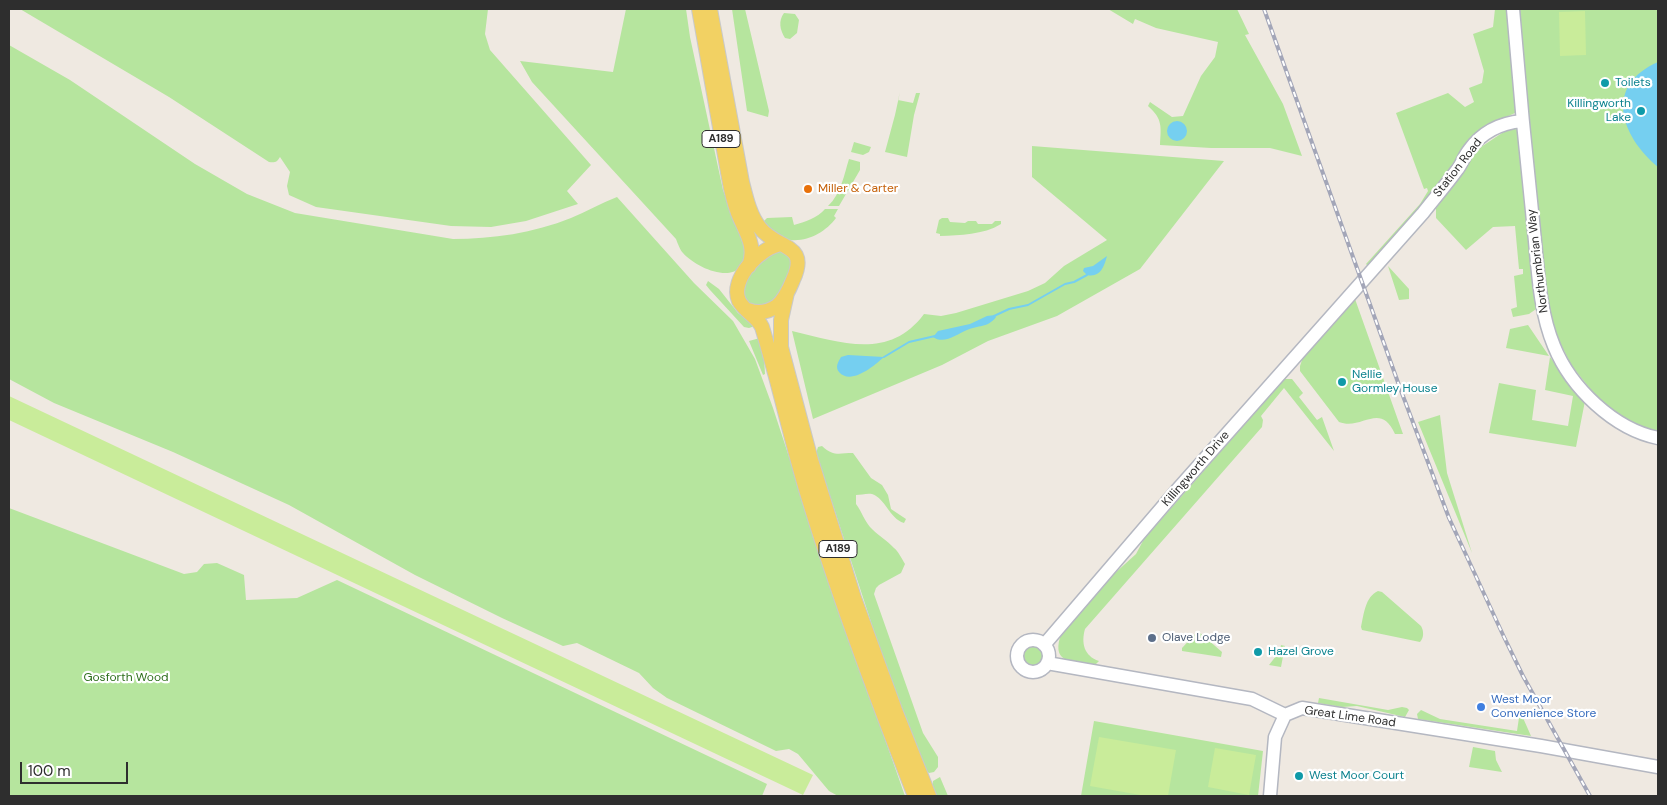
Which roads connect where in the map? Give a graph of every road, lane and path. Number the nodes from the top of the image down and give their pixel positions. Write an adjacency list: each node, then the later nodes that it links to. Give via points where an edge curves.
1 (699, 9): 6 (main road, A189, via 734,202 752,248)
2 (710, 9): 5 (main road, A189, via 745,194 760,229)
3 (1512, 9): 4 (main road)
4 (1522, 121): 8 (main road, Station Road, via 1494,128 1476,142 1423,213); 10 (main road, Northumbrian Way, via 1544,316 1554,347 1574,379 1601,410 1646,435)
5 (782, 244): 6 (main road, via 767,249); 7 (main road, via 794,251 799,261)
6 (749, 266): 9 (main road, via 737,289 740,301)
7 (787, 293): 9 (main road, via 771,309 761,312); 16 (main road, A189, via 781,347 809,452 854,598)
8 (1349, 294): 11 (main road, Killingworth Drive)
9 (748, 310): 15 (main road, A189, via 762,327 798,463 837,588)
10 (1658, 438)
11 (1044, 645): 12 (main road, via 1049,655); 12 (main road, via 1032,640 1025,642 1016,658 1023,670 1032,673)
12 (1047, 664): 13 (main road, via 1252,699)
13 (1284, 715): 14 (main road, Great Lime Road, via 1302,708); 17 (main road, via 1275,738)
14 (1658, 767)
15 (915, 796)
16 (929, 796)
17 (1270, 796)

